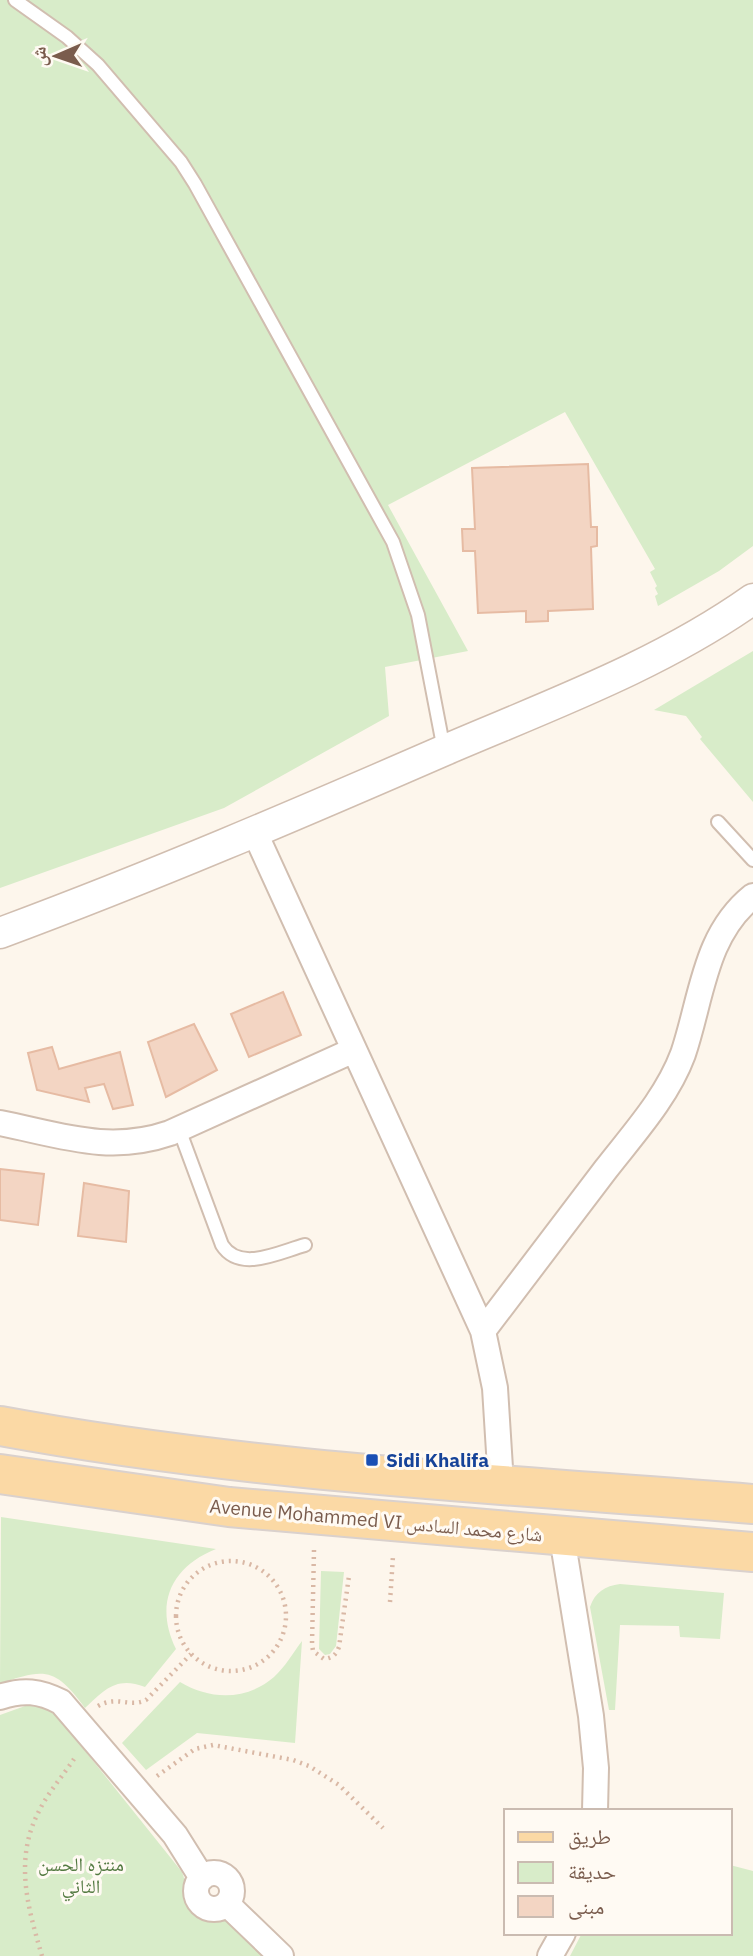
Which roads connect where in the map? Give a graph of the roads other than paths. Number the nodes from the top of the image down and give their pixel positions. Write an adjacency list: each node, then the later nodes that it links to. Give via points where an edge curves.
1 (15, 0): 3 (lane, via 98,65 195,184 393,542 418,615)
2 (753, 599): 3 (street, via 688,641)
3 (444, 751): 5 (street)
4 (719, 822): 6 (lane)
5 (255, 833): 8 (street); 9 (street)
6 (753, 860)
7 (753, 896): 13 (street, via 720,934 682,1055 655,1105)
8 (0, 933)
9 (354, 1050): 11 (street); 13 (street)
10 (0, 1123): 11 (street, via 105,1144 149,1140)
11 (179, 1129): 12 (lane, via 227,1252 251,1260)
12 (305, 1245)
13 (483, 1331): 16 (street, via 495,1388)
14 (0, 1426): 16 (main road, via 232,1460)
15 (0, 1474): 18 (main road, Avenue Mohammed VI شارع محمد السادس, via 229,1507)
16 (501, 1484): 17 (main road)
17 (753, 1504)
18 (562, 1537): 19 (main road, Avenue Mohammed VI شارع محمد السادس); 21 (street, via 590,1705)
19 (753, 1552)
20 (0, 1697): 23 (street, via 28,1691 61,1702 175,1835 202,1878 196,1891 202,1904 215,1910 227,1904)
21 (595, 1809)
22 (562, 1935): 24 (street)
23 (281, 1956)
24 (550, 1956)

